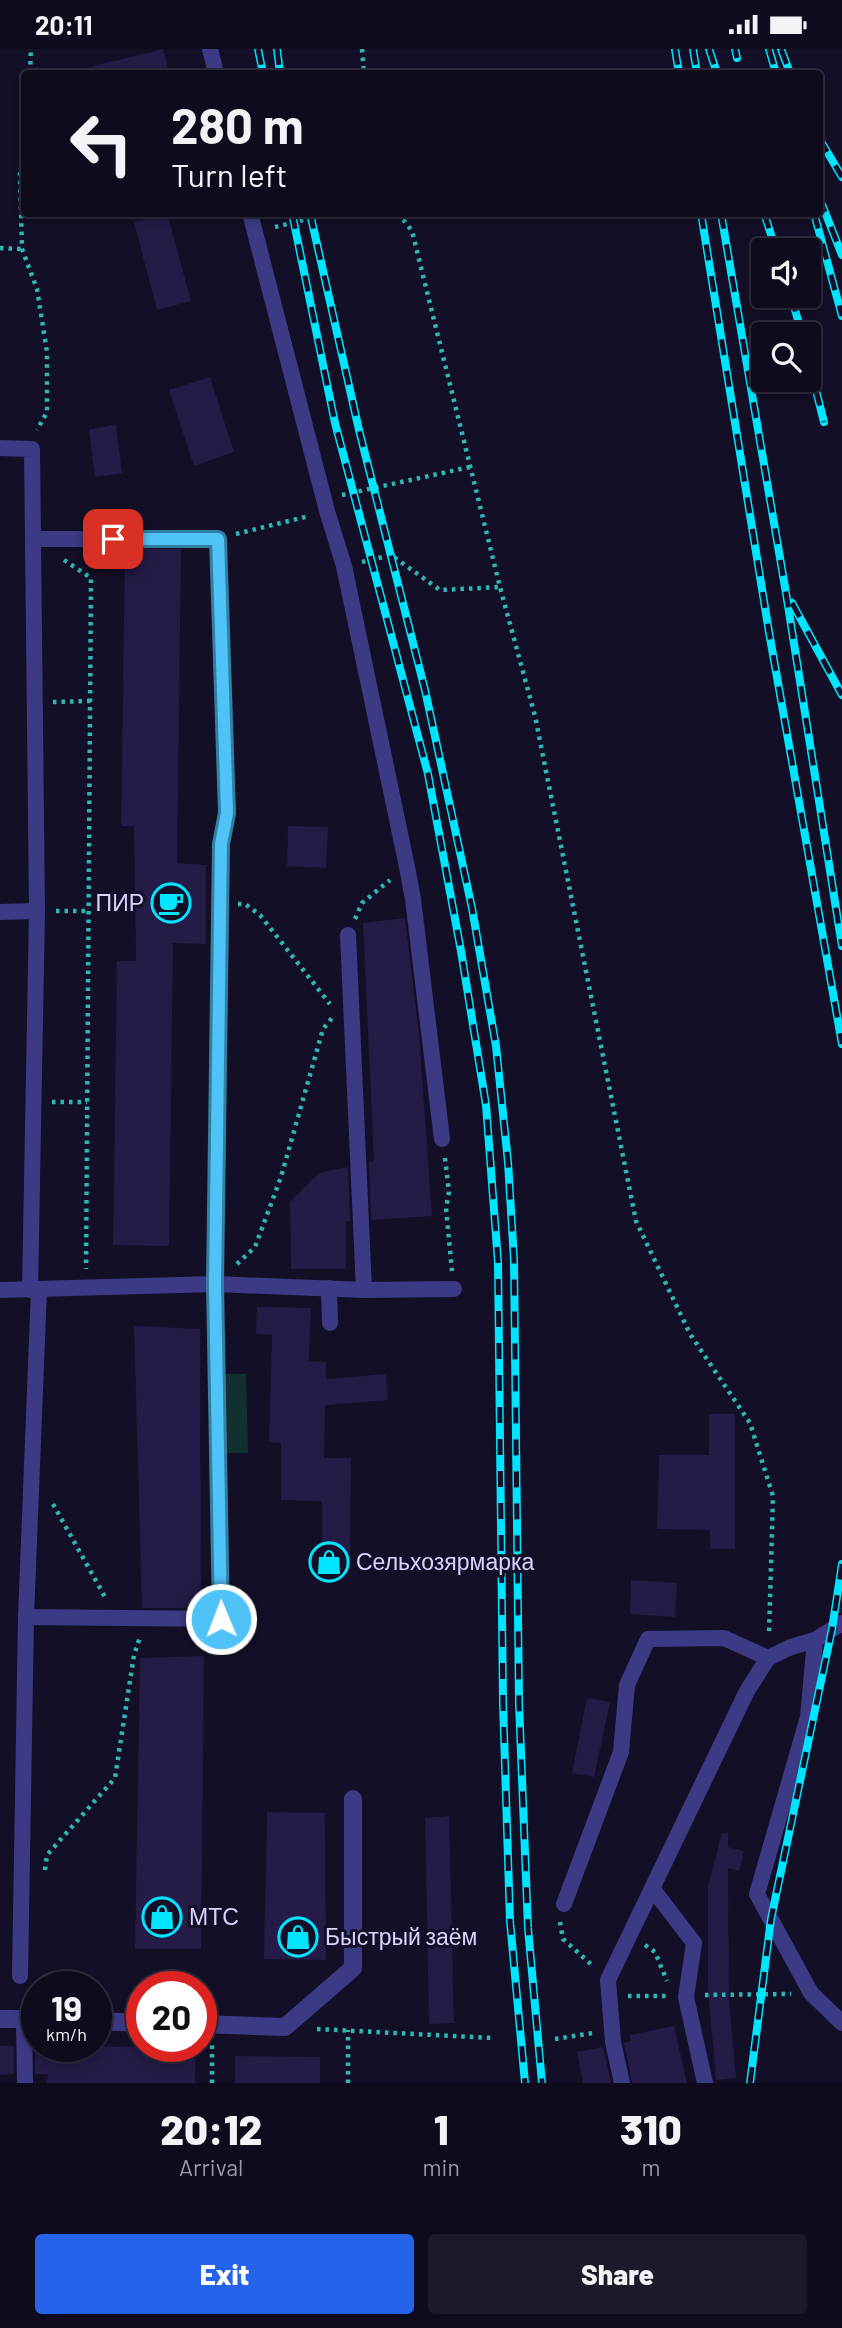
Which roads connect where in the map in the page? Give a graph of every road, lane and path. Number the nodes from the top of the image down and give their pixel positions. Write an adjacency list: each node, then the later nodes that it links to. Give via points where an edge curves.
1 (31, 49): 4 (path)
2 (210, 49): 5 (lane)
3 (362, 49): 6 (path)
4 (30, 70)
5 (215, 70)
6 (364, 70)
7 (21, 167): 8 (path)
8 (21, 212)
9 (21, 217): 15 (path)
10 (251, 217): 13 (lane)
11 (317, 217): 13 (path)
12 (401, 217): 18 (path, via 412,231)
13 (255, 233): 19 (lane)
14 (0, 248): 15 (path)
15 (22, 249): 17 (path, via 37,289 47,352 47,412)
16 (0, 449): 17 (lane)
17 (20, 449): 20 (lane, via 32,449)
18 (470, 467): 19 (path); 24 (path)
19 (325, 505): 21 (path); 22 (lane)
20 (34, 539): 21 (lane); 26 (lane)
21 (218, 539): 28 (lane, via 227,813 221,844)
22 (344, 566): 24 (path, via 391,555 440,590); 27 (lane)
23 (91, 578): 25 (path)
24 (500, 587): 50 (path, via 535,716 636,1221 690,1334 750,1423 773,1496)
25 (91, 701): 26 (path); 30 (path)
26 (35, 703): 29 (lane)
27 (407, 867): 32 (path, via 362,903); 35 (lane)
28 (220, 904): 36 (lane); 36 (path, via 245,904 260,915 337,1013 323,1029 256,1247)
29 (37, 911): 30 (path); 31 (lane); 33 (lane)
30 (89, 911): 34 (path)
31 (0, 912)
32 (348, 935): 42 (lane)
33 (33, 1102): 34 (path); 39 (lane)
34 (87, 1102): 37 (path)
35 (442, 1139): 40 (path)
36 (215, 1283): 37 (lane); 38 (lane); 47 (lane, via 221,1619)
37 (86, 1287): 39 (lane)
38 (329, 1288): 42 (lane); 43 (lane)
39 (35, 1289): 41 (lane); 45 (lane)
40 (454, 1289): 42 (lane)
41 (0, 1290)
42 (364, 1290)
43 (330, 1323)
44 (52, 1503): 46 (path)
45 (26, 1617): 46 (lane); 56 (lane)
46 (118, 1619): 47 (lane)
47 (146, 1620): 52 (path, via 134,1655 115,1778 47,1855)
48 (842, 1623): 49 (lane)
49 (815, 1640): 50 (lane); 58 (lane, via 808,1717 757,1894)
50 (768, 1658): 53 (lane, via 747,1691); 54 (lane, via 724,1638 648,1639 627,1685 621,1752)
51 (353, 1799): 64 (street, via 354,1968)
52 (43, 1880)
53 (652, 1888): 55 (lane); 59 (lane, via 694,1944)
54 (564, 1904): 57 (path, via 559,1921 563,1939)
55 (630, 1935): 57 (lane); 59 (path, via 656,1952 666,1980)
56 (20, 1976)
57 (609, 1988): 59 (path); 66 (lane)
58 (811, 1993): 59 (path); 62 (lane)
59 (686, 1997): 75 (lane)
60 (0, 2019): 61 (street)
61 (21, 2019)
62 (842, 2023)
63 (217, 2025): 64 (street)
64 (285, 2027): 65 (path)
65 (348, 2030): 67 (path); 73 (path)
66 (612, 2031): 68 (path); 74 (lane)
67 (493, 2038)
68 (555, 2039)
69 (27, 2062): 71 (lane)
70 (210, 2062): 72 (path)
71 (25, 2083)
72 (212, 2083)
73 (348, 2083)
74 (622, 2083)
75 (705, 2083)

